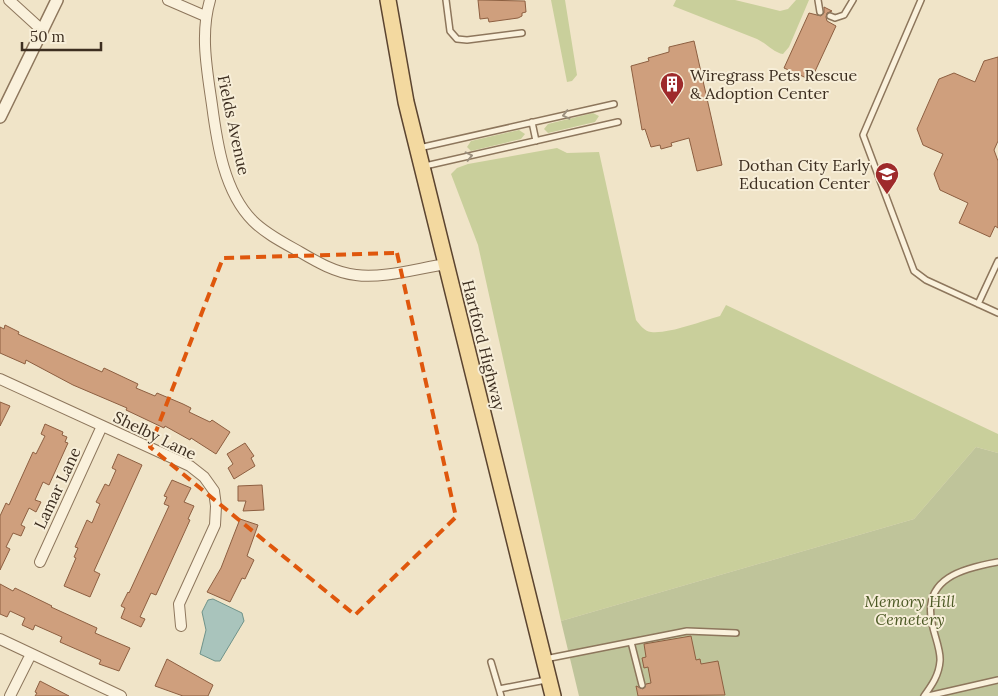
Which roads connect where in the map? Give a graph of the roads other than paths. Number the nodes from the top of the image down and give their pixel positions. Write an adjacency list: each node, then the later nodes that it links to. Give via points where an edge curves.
1 (9, 0): 13 (street)
2 (57, 0): 13 (street)
3 (168, 0): 11 (street)
4 (210, 0): 11 (street, Fields Avenue)
5 (388, 0): 20 (main road, Hartford Highway, via 404,93)
6 (446, 0): 14 (lane, via 450,31 457,39)
7 (818, 0): 10 (lane)
8 (853, 0): 12 (lane, via 844,15)
9 (921, 0): 24 (lane, via 863,135 914,271)
10 (820, 12)
11 (205, 16): 23 (street, Fields Avenue, via 204,43 218,139 232,189 252,220 279,241 316,261 356,276)
12 (830, 16)
13 (43, 31): 16 (street)
14 (522, 33)
15 (614, 104): 17 (lane, one-way to 17)
16 (0, 117)
17 (532, 122): 19 (lane); 20 (lane)
18 (618, 122): 19 (lane)
19 (536, 141): 21 (lane, one-way to 19)
20 (418, 149): 21 (main road, Hartford Highway)
21 (422, 167): 23 (main road, Hartford Highway)
22 (998, 261): 24 (lane)
23 (446, 264): 35 (main road, Hartford Highway)
24 (978, 304): 25 (lane)
25 (998, 313)
26 (0, 379): 27 (street, Shelby Lane)
27 (102, 426): 28 (street, Lamar Lane); 30 (street, Shelby Lane, via 190,466 214,490 214,525 178,604)
28 (40, 562)
29 (998, 562): 45 (lane, via 972,566 948,576 932,596 931,620 940,660 935,682)
30 (181, 626)
31 (736, 633): 33 (lane, via 687,631)
32 (0, 639): 34 (street)
33 (631, 642): 35 (lane); 39 (lane)
34 (31, 654): 41 (street); 42 (street)
35 (544, 660): 37 (main road, Hartford Highway)
36 (491, 662): 40 (lane)
37 (549, 680): 40 (lane); 44 (main road, Hartford Highway)
38 (998, 680): 45 (lane)
39 (642, 685)
40 (499, 689): 43 (lane)
41 (10, 696)
42 (121, 696)
43 (501, 696)
44 (553, 696)
45 (926, 696)

